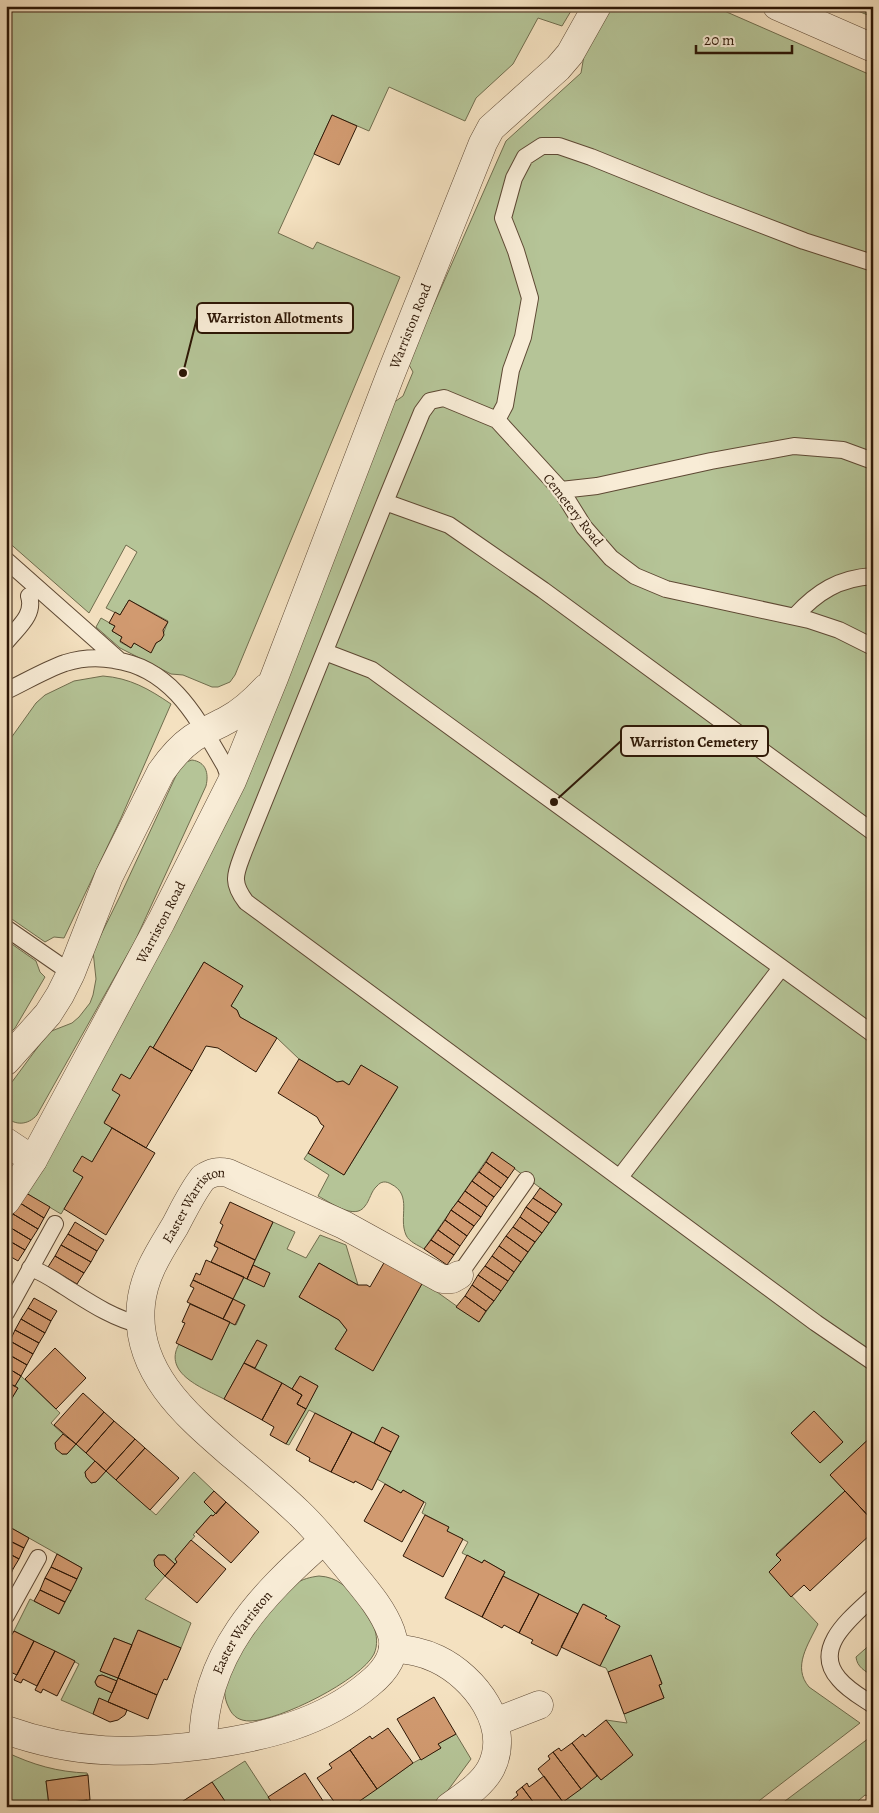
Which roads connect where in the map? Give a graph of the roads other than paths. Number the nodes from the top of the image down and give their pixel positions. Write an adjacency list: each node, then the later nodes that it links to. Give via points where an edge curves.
1 (597, 6): 17 (street, Warriston Road, via 570,54 491,128 483,143)
2 (777, 6): 3 (street)
3 (873, 48)
4 (873, 263): 5 (lane, via 804,241 591,156 559,146 542,146 525,156 514,178 503,218 530,298 505,405)
5 (497, 420): 7 (lane, Cemetery Road); 8 (lane, Cemetery Road, via 444,398 430,401 422,412)
6 (873, 461): 7 (lane, via 843,450 794,446 711,460 597,486)
7 (561, 490): 12 (lane, Cemetery Road, via 589,533 611,558 635,576 666,589)
8 (385, 502): 15 (lane); 21 (lane, via 449,525)
9 (6, 560): 16 (lane)
10 (873, 576): 12 (lane, via 831,586 810,600)
11 (28, 596): 13 (lane, via 32,605 30,613)
12 (795, 616): 14 (lane, Cemetery Road, via 839,630)
13 (6, 642)
14 (873, 647)
15 (325, 652): 23 (lane, via 372,670); 29 (lane, via 241,858 236,874 237,890 246,902)
16 (120, 660): 18 (lane, via 86,659 64,663); 19 (lane, via 143,668 168,684 190,707)
17 (274, 678): 19 (street, Warriston Road, via 244,709); 20 (street, Warriston Road)
18 (6, 691)
19 (205, 731): 20 (lane, via 228,774); 24 (street, Warriston Road, via 179,750 156,780 109,876)
20 (228, 790): 28 (street, Warriston Road)
21 (873, 832)
22 (6, 928): 24 (lane)
23 (781, 968): 25 (lane); 29 (lane)
24 (71, 973): 26 (street, Warriston Road, via 48,1014)
25 (873, 1034)
26 (6, 1061)
27 (6, 1142): 28 (street)
28 (33, 1160): 31 (street, Warriston Road)
29 (620, 1177): 37 (lane)
30 (526, 1180): 34 (lane, Easter Warriston)
31 (6, 1201)
32 (55, 1224): 33 (lane)
33 (30, 1268): 35 (lane); 36 (lane, via 107,1313)
34 (459, 1275): 36 (street, Easter Warriston, via 442,1279 344,1225 218,1171 203,1178 198,1185 147,1274)
35 (6, 1313)
36 (140, 1325): 38 (street, Easter Warriston, via 148,1356 173,1399 190,1418 299,1513)
37 (873, 1362)
38 (324, 1540): 42 (street, Easter Warriston, via 385,1618); 47 (street, Easter Warriston, via 263,1601 232,1639 217,1668 204,1712)
39 (38, 1558): 41 (lane)
40 (873, 1597): 44 (lane, via 838,1632 830,1652 837,1678)
41 (6, 1616)
42 (393, 1648): 45 (street, via 424,1654 452,1668 477,1693); 47 (street, via 391,1658 374,1680 327,1711 280,1730 242,1740)
43 (539, 1705): 45 (street)
44 (873, 1705)
45 (495, 1722): 48 (street, via 497,1748 490,1770 480,1783)
46 (6, 1730): 47 (street, via 50,1743 106,1751 141,1752)
47 (203, 1745)
48 (449, 1807)

